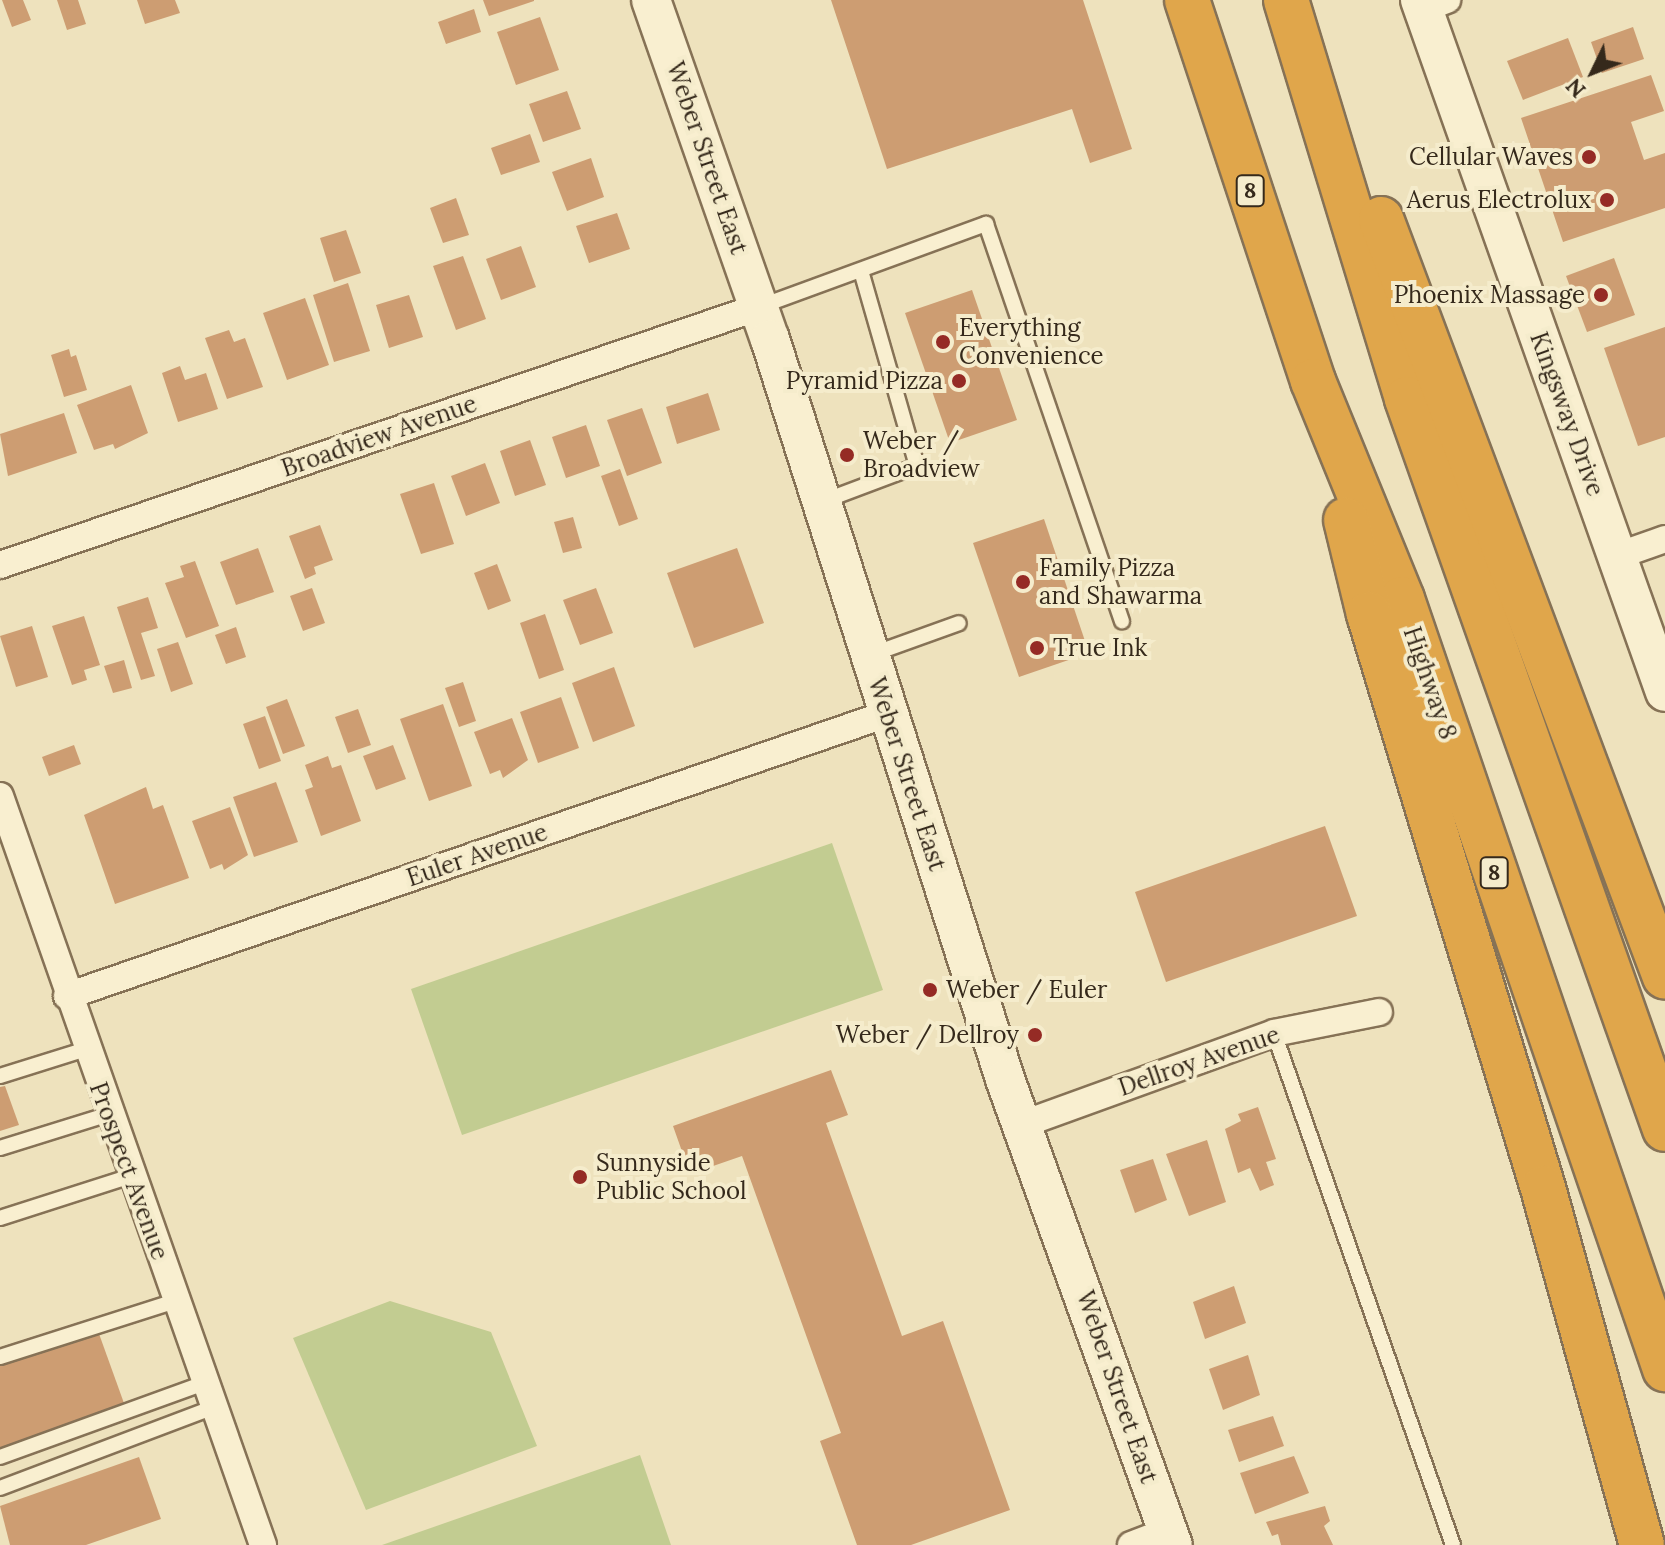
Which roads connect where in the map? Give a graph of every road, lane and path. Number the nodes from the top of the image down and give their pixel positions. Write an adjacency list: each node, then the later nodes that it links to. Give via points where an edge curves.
1 (651, 0): 7 (main road, Weber Street East)
2 (1187, 0): 8 (highway, Highway 8 / 8)
3 (1286, 0): 27 (highway, via 1407,399)
4 (1299, 0): 19 (highway)
5 (1430, 3): 11 (main road, Kingsway Drive)
6 (861, 271): 7 (lane); 9 (lane, via 917,466); 13 (lane, via 986,224)
7 (759, 307): 9 (main road, Weber Street East); 12 (street, Broadview Avenue)
8 (1313, 381): 33 (highway, Highway 8 / 8, via 1402,599); 41 (highway, via 1369,614 1543,1188)
9 (821, 502): 15 (main road, Weber Street East)
10 (1665, 539): 11 (street)
11 (1617, 556): 16 (main road, Kingsway Drive)
12 (0, 565)
13 (1122, 621)
14 (959, 623): 15 (lane)
15 (869, 655): 17 (main road, Weber Street East)
16 (1665, 692)
17 (887, 714): 20 (street, Euler Avenue); 26 (main road, Weber Street East)
18 (0, 796): 20 (street, Prospect Avenue)
19 (1665, 977)
20 (67, 996): 23 (street, Prospect Avenue)
21 (1379, 1012): 22 (street, Dellroy Avenue)
22 (1274, 1033): 26 (street, Dellroy Avenue); 40 (lane)
23 (86, 1049): 24 (lane); 25 (street, Prospect Avenue)
24 (0, 1076)
25 (109, 1114): 28 (lane); 29 (street, Prospect Avenue)
26 (1023, 1124): 37 (main road, Weber Street East)
27 (1665, 1129)
28 (0, 1148)
29 (131, 1176): 30 (lane); 31 (street, Prospect Avenue)
30 (0, 1218)
31 (176, 1301): 32 (lane, via 136,1309); 34 (street, Prospect Avenue)
32 (0, 1357)
33 (1665, 1369)
34 (209, 1395): 35 (lane); 36 (lane); 38 (street, Prospect Avenue)
35 (0, 1457)
36 (0, 1488)
37 (1170, 1538): 39 (street)
38 (263, 1545)
39 (1131, 1545)
40 (1453, 1545)
41 (1642, 1545)

